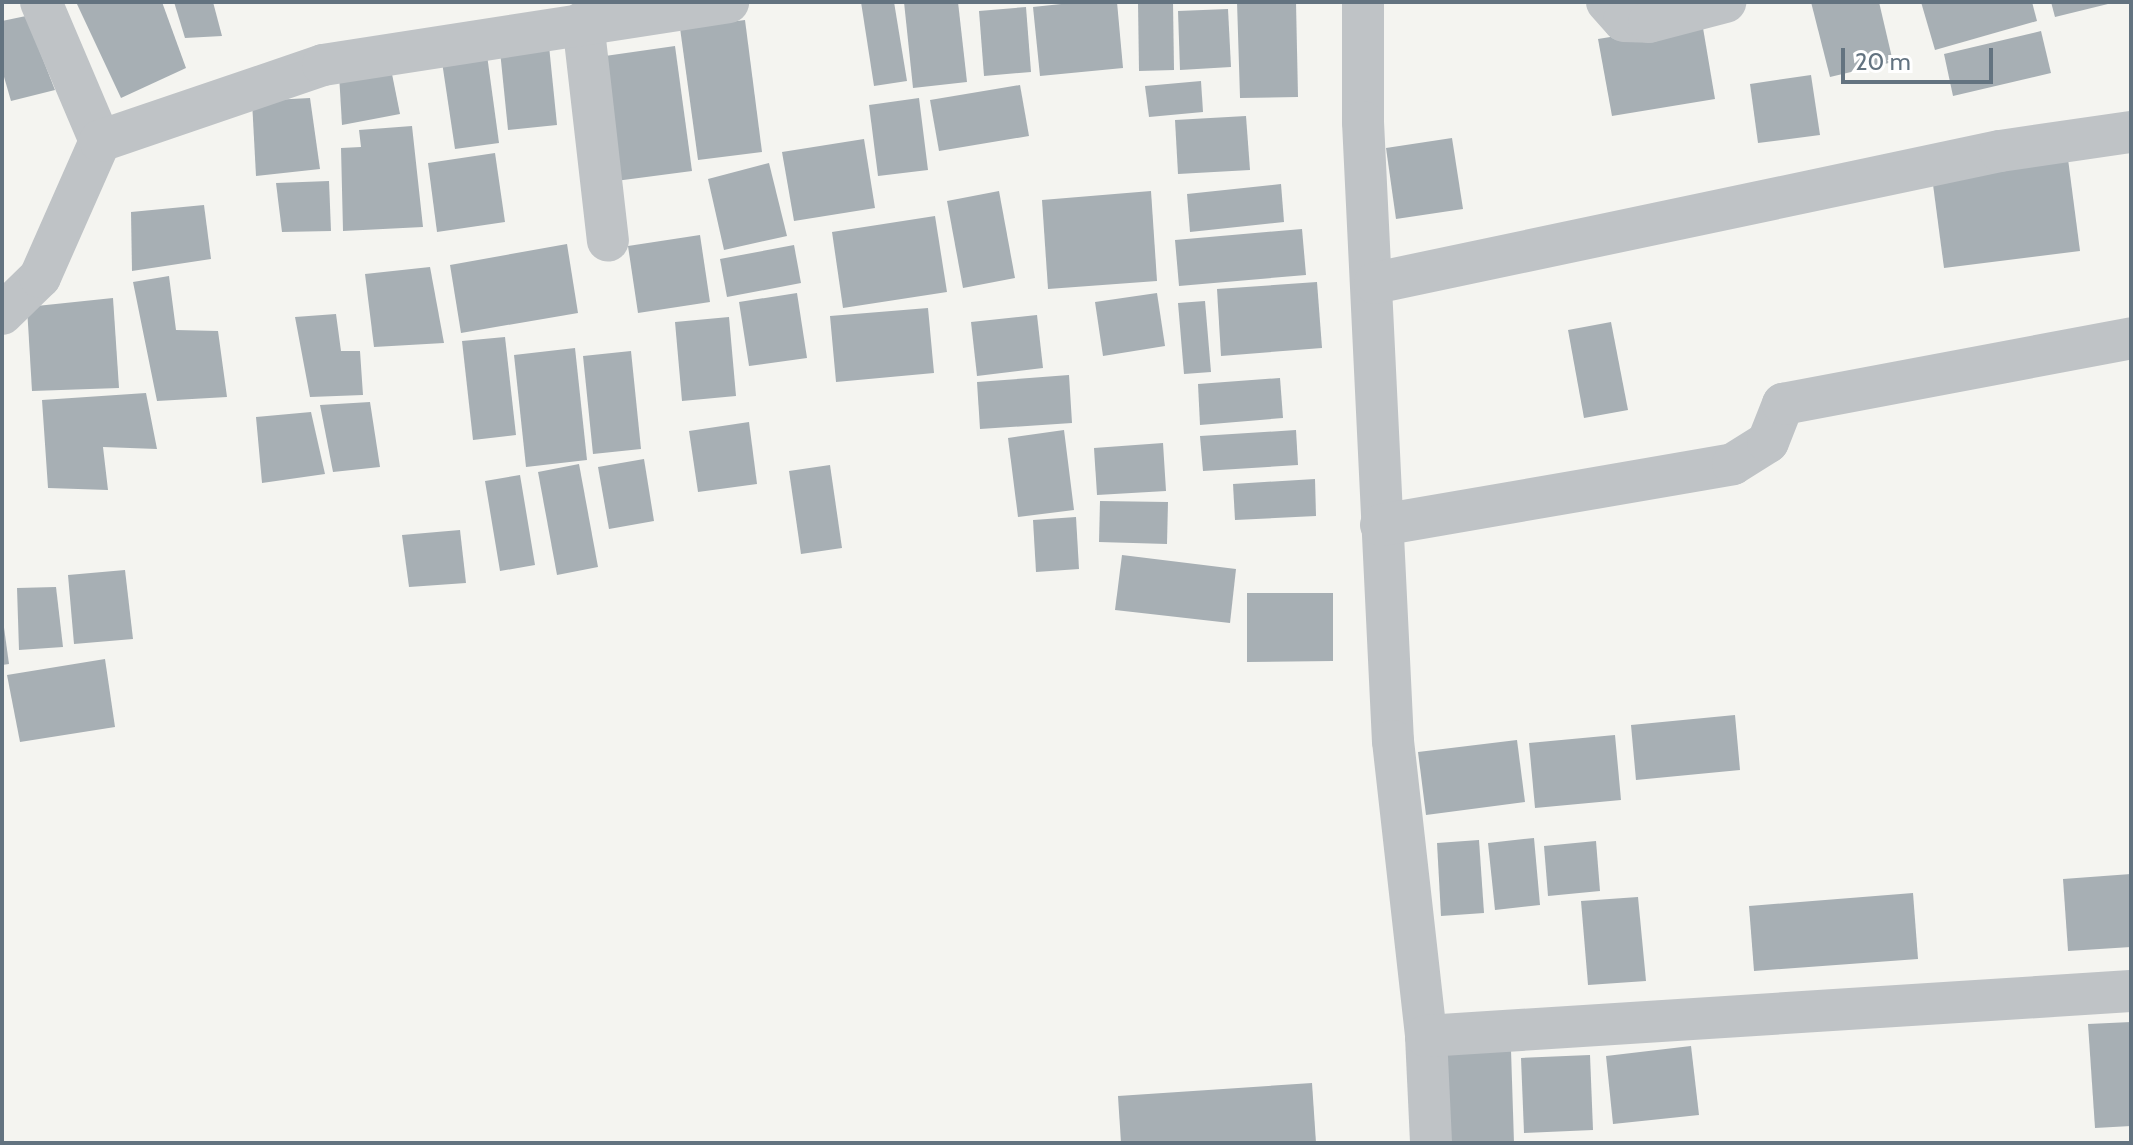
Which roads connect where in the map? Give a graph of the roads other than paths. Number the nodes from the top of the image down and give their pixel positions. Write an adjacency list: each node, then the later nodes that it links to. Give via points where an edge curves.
1 (41, 2): 8 (street)
2 (728, 2): 6 (street)
3 (1363, 2): 10 (street, via 1363,122)
4 (1607, 2): 5 (street, via 1624,21 1649,22)
5 (1725, 2)
6 (583, 22): 8 (street, via 323,65); 9 (street)
7 (2131, 132): 10 (street, via 2000,151)
8 (100, 141): 11 (street, via 40,277)
9 (608, 241)
10 (1375, 283): 13 (street)
11 (2, 314)
12 (2131, 338): 13 (street, via 1783,404 1768,442 1733,464)
13 (1381, 525): 15 (street, via 1393,741)
14 (2131, 991): 15 (street)
15 (1426, 1036): 16 (street)
16 (1431, 1143)

